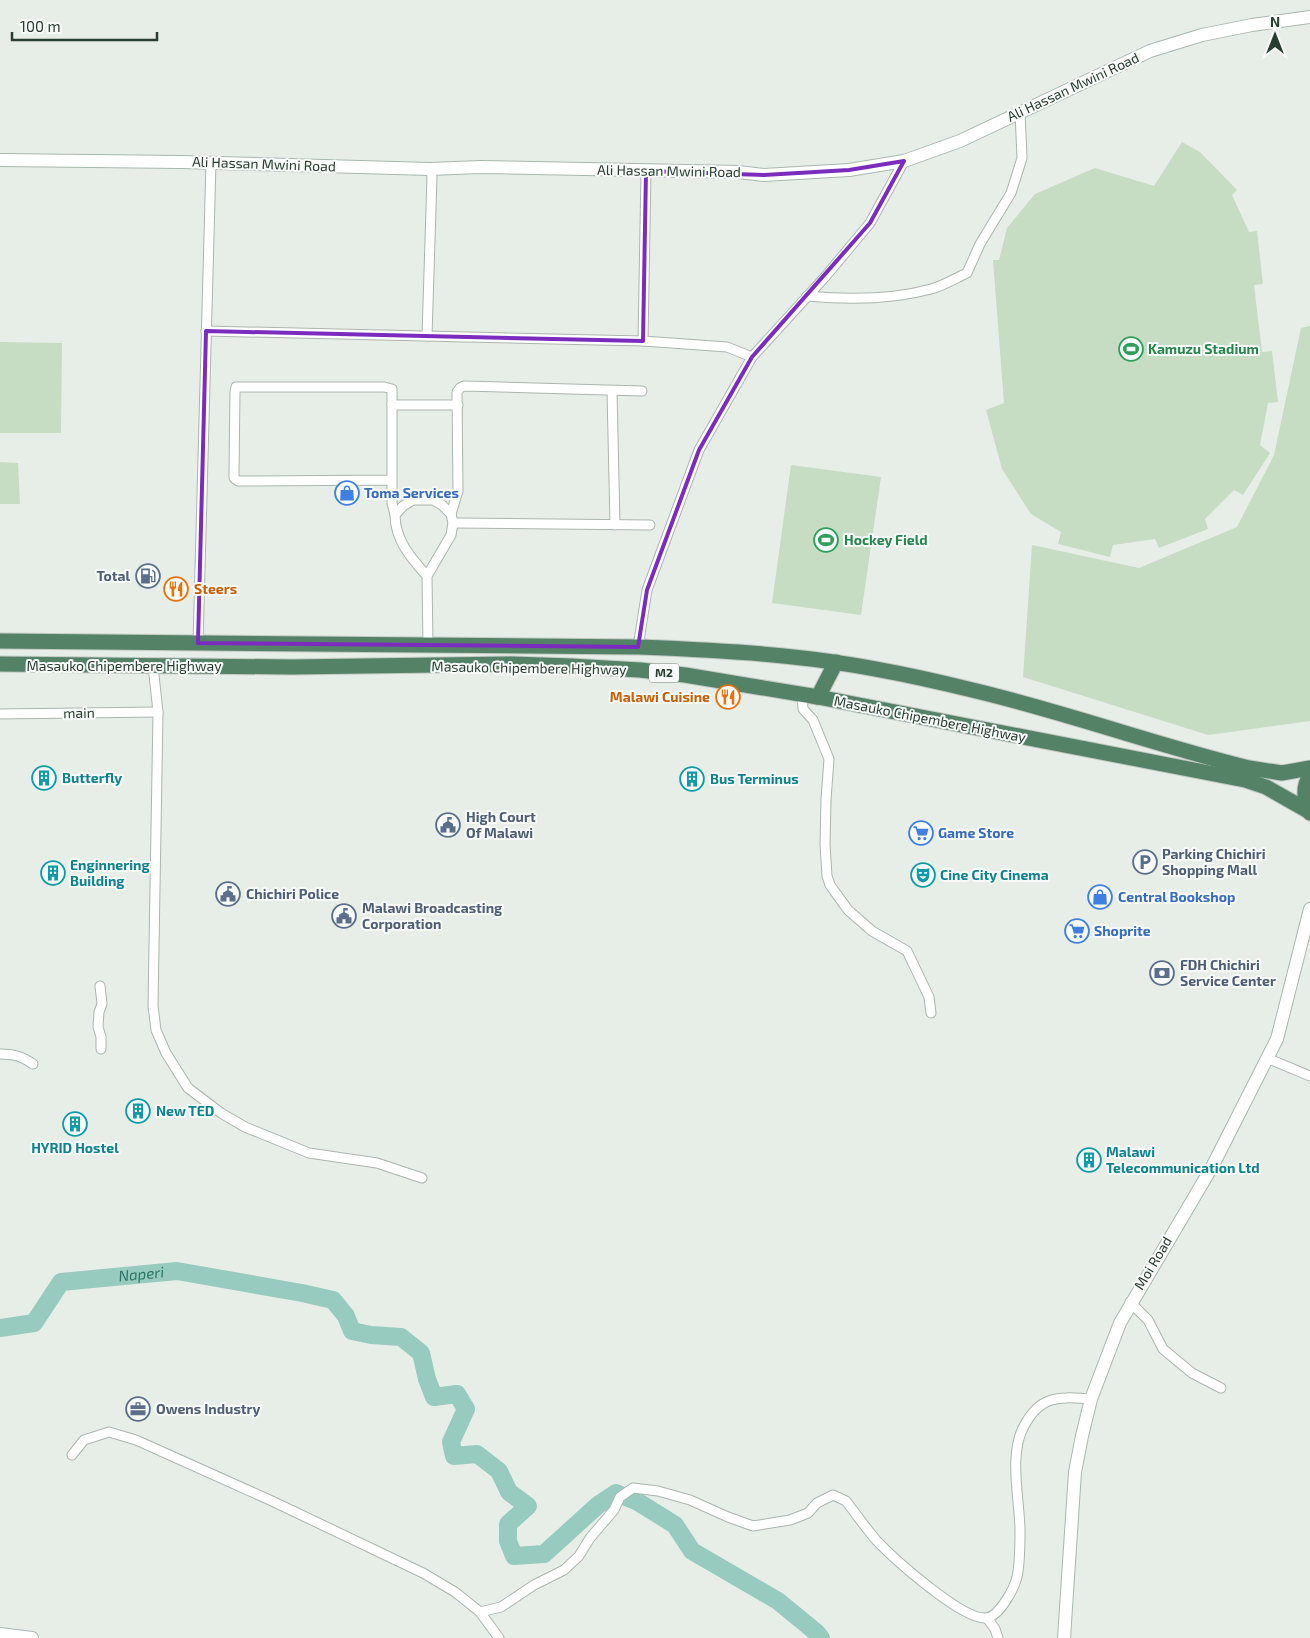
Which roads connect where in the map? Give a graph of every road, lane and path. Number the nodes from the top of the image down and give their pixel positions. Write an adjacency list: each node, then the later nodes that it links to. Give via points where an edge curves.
1 (1310, 17): 2 (main road, Ali Hassan Mwini Road, via 1219,32 1150,51)
2 (1020, 112): 4 (main road, Ali Hassan Mwini Road, via 960,141); 8 (street, via 1022,158 1011,192 967,273 933,289 875,298)
3 (0, 160): 5 (main road, Ali Hassan Mwini Road)
4 (904, 161): 7 (main road, Ali Hassan Mwini Road, via 849,170 764,174); 8 (street, via 870,223)
5 (211, 162): 6 (main road, Ali Hassan Mwini Road); 9 (street)
6 (430, 169): 7 (main road, Ali Hassan Mwini Road); 10 (street)
7 (646, 171): 11 (street)
8 (807, 296): 12 (street)
9 (206, 331): 10 (street); 24 (street)
10 (426, 336): 11 (street)
11 (643, 341): 12 (street, via 727,347)
12 (752, 357): 26 (street, via 699,450 647,590)
13 (612, 391): 14 (street); 16 (street, via 464,386 457,392); 20 (street)
14 (642, 391)
15 (392, 405): 16 (street); 17 (street); 17 (street, via 392,389 384,387 236,387 234,392 234,478 238,481)
16 (458, 405): 19 (street, via 458,490)
17 (392, 480): 18 (street)
18 (395, 515): 19 (street, via 413,500 433,500 442,505); 22 (street, via 399,538)
19 (452, 519): 20 (street); 22 (street, via 451,535)
20 (614, 525): 21 (street)
21 (650, 525)
22 (427, 576): 25 (street)
23 (0, 641): 24 (highway, Masauko Chipembere Highway / M2)
24 (198, 644): 25 (highway, Masauko Chipembere Highway / M2)
25 (428, 646): 26 (highway, Masauko Chipembere Highway / M2)
26 (638, 647): 27 (highway, Masauko Chipembere Highway / M2, via 733,651)
27 (836, 662): 31 (highway); 34 (highway, Masauko Chipembere Highway / M2, via 969,689 1249,768 1282,773)
28 (0, 664): 29 (highway, Masauko Chipembere Highway / M2)
29 (153, 666): 30 (highway, Masauko Chipembere Highway / M2, via 572,666 686,675); 32 (street)
30 (802, 694): 31 (highway, Masauko Chipembere Highway / M2); 39 (street, via 803,709 813,720 829,759 825,844 830,885 848,910 872,931 908,951 929,997)
31 (818, 697): 36 (highway, Masauko Chipembere Highway / M2, via 1244,780 1266,787)
32 (158, 712): 33 (street, main); 45 (street, via 153,1006 156,1030 166,1053 188,1088 244,1127 309,1153 377,1163)
33 (0, 714)
34 (1310, 768)
35 (1310, 776): 36 (highway, M2, via 1304,792)
36 (1310, 812)
37 (1310, 909): 42 (main road, Moi Road, via 1278,1039)
38 (100, 986): 40 (street, via 102,1004 98,1027)
39 (931, 1012)
40 (101, 1050)
41 (0, 1054): 43 (street, via 13,1054)
42 (1269, 1059): 44 (street); 46 (main road, Moi Road, via 1212,1167)
43 (33, 1064)
44 (1310, 1076)
45 (422, 1178)
46 (1130, 1302): 47 (street, via 1148,1320 1162,1349 1192,1373); 48 (main road, Moi Road)
47 (1221, 1388)
48 (1092, 1399): 51 (street, via 1050,1399 1033,1413 1023,1428 1016,1451 1020,1531 1016,1578 1006,1601); 56 (main road, Moi Road, via 1075,1472)
49 (72, 1455): 50 (street, via 84,1440 109,1432 136,1440 423,1573)
50 (480, 1612): 51 (street, via 501,1607 564,1570 579,1556 620,1497 633,1488 690,1500 753,1526 790,1520 808,1513 817,1503 833,1495 846,1501 895,1559 926,1584 973,1617); 54 (street)
51 (987, 1618): 55 (street)
52 (0, 1634): 53 (main road)
53 (32, 1638)
54 (499, 1638)
55 (998, 1638)
56 (1064, 1638)

